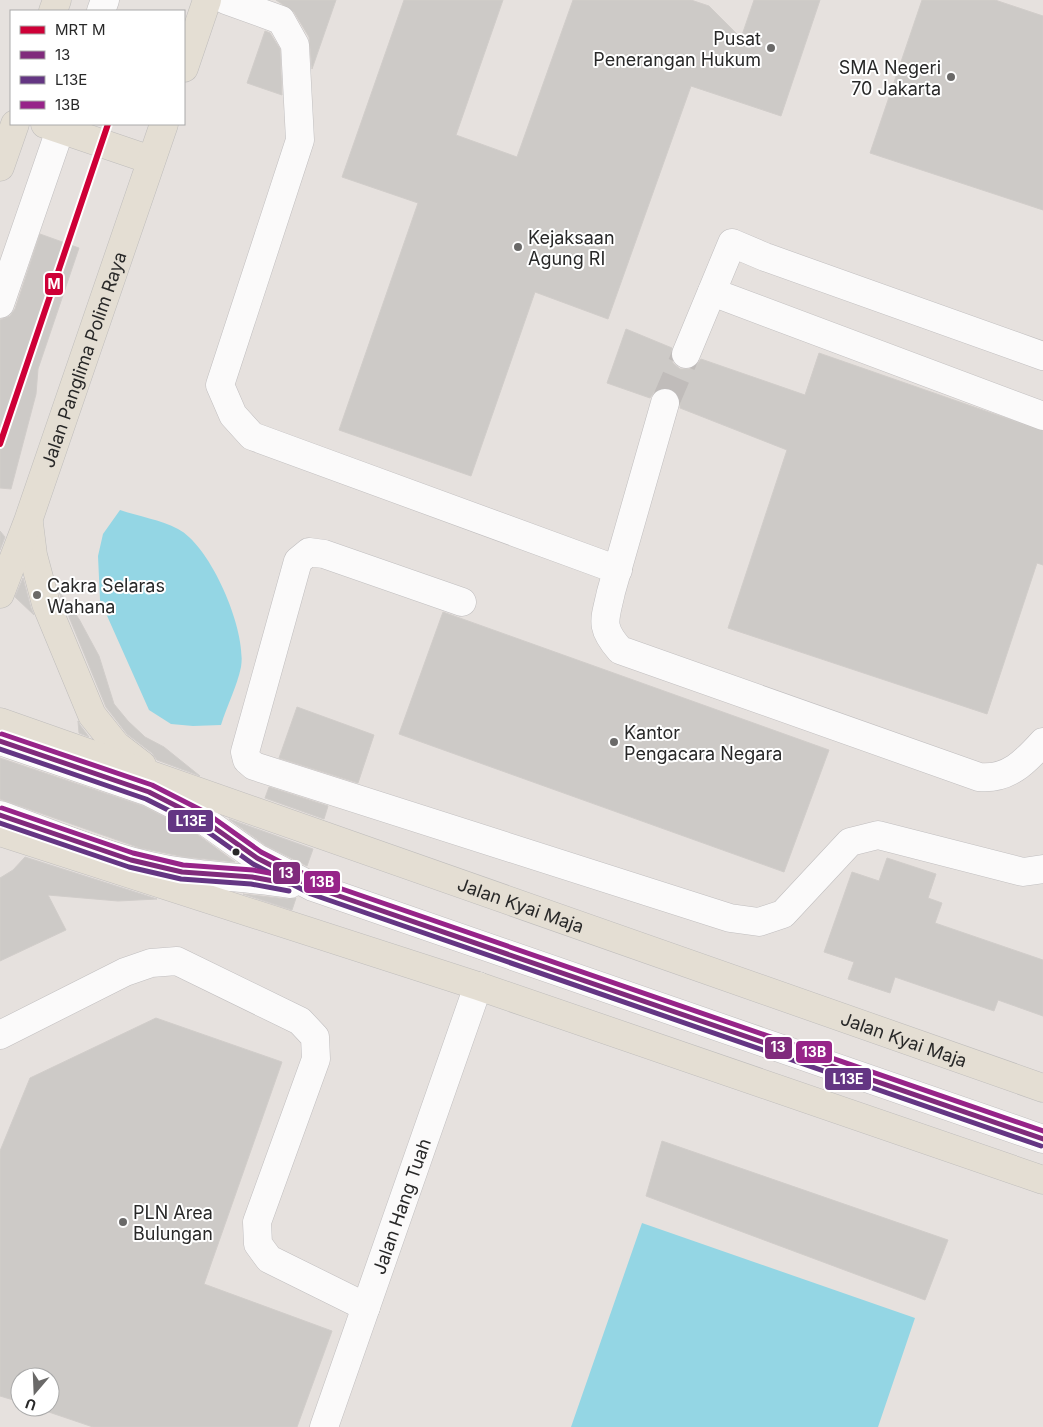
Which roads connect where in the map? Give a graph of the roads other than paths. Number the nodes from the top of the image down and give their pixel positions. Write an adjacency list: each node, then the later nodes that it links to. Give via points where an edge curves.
1 (207, 0): 3 (main road)
2 (226, 0): 16 (street, via 281,20 295,45 300,140 220,385 232,414 252,436)
3 (185, 65)
4 (14, 125): 8 (main road)
5 (56, 125): 7 (main road); 10 (street)
6 (164, 125): 7 (main road, Jalan Panglima Polim Raya)
7 (150, 160): 15 (main road, Jalan Panglima Polim Raya)
8 (0, 167)
9 (712, 292): 11 (street); 12 (street, via 732,243 774,261); 14 (street)
10 (0, 304)
11 (686, 354)
12 (1043, 356)
13 (665, 403): 16 (street)
14 (1043, 416)
15 (28, 521): 17 (main road, Jalan Panglima Polim Raya); 22 (main road, via 46,604 92,715 116,745)
16 (618, 570): 21 (street, via 605,623 607,636 620,650 979,778 994,779 1021,766)
17 (0, 594)
18 (462, 602): 25 (street, via 310,552 298,561 245,752 247,760 264,769 730,918 759,922 783,914 850,842 865,837 878,835 1023,872)
19 (0, 722): 22 (main road, Jalan Kyai Maja)
20 (0, 741): 26 (street, via 149,792 202,819 257,858)
21 (1043, 742)
22 (161, 780): 29 (main road, Jalan Kyai Maja)
23 (0, 815): 26 (street, via 148,864 182,872 252,877)
24 (0, 832): 27 (main road)
25 (1043, 869)
26 (313, 888): 30 (street)
27 (478, 986): 31 (main road); 32 (street, Jalan Hang Tuah)
28 (0, 1035): 32 (street, via 124,972 151,962 177,961 300,1021 315,1037 316,1059 257,1222 258,1244 269,1259)
29 (1043, 1088)
30 (1043, 1139)
31 (1043, 1180)
32 (366, 1307): 33 (street, Jalan Hang Tuah)
33 (324, 1427)

